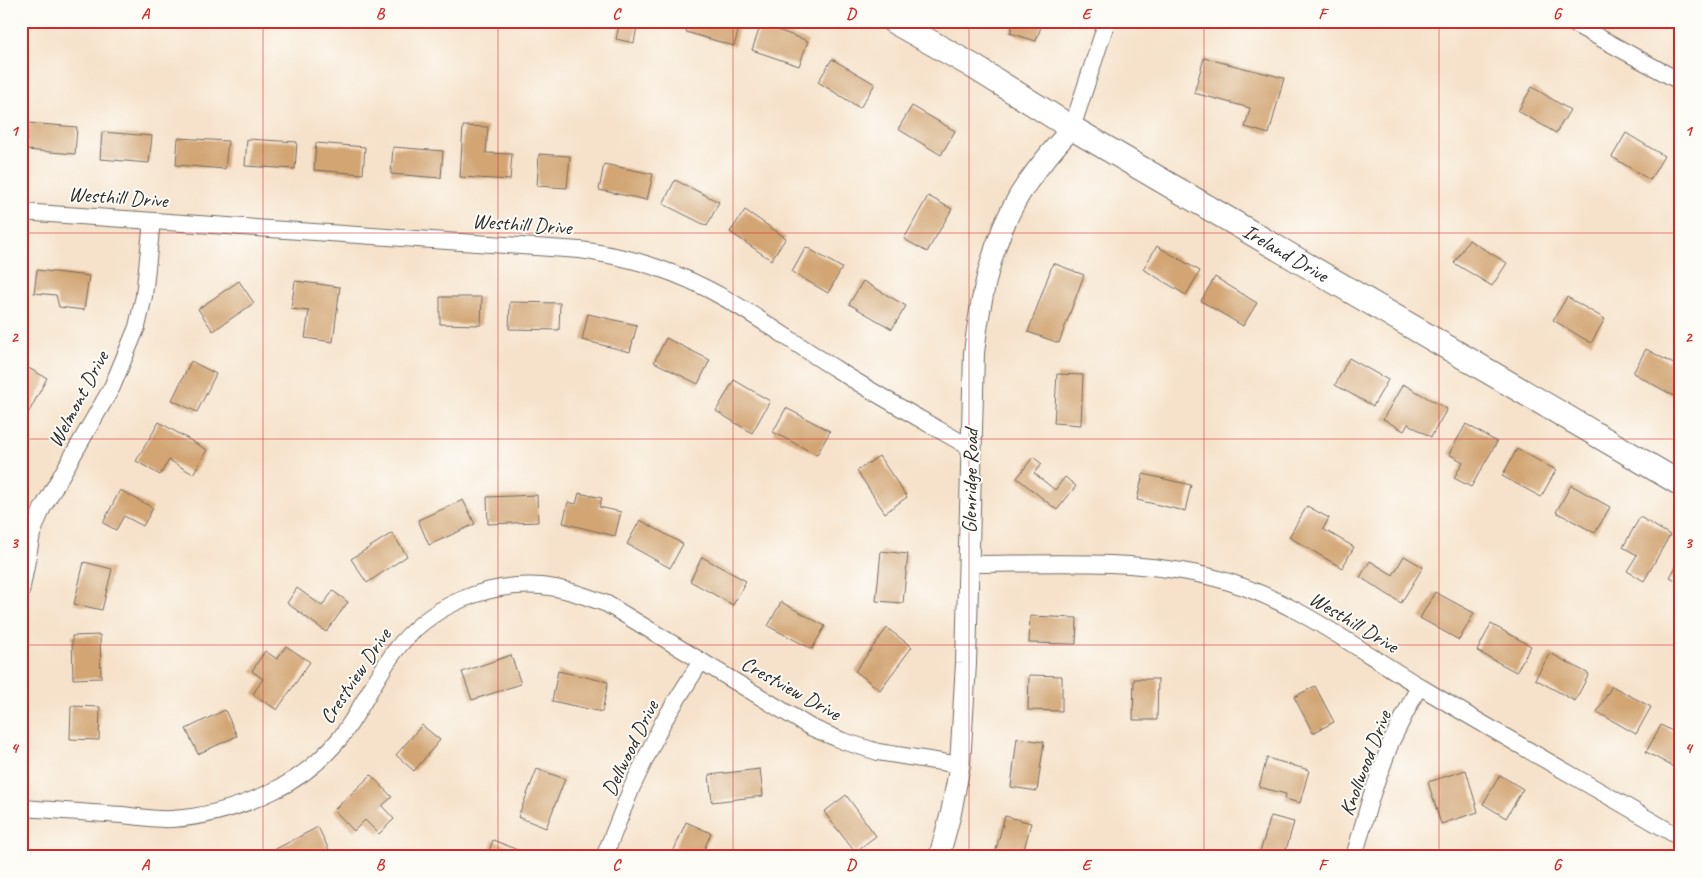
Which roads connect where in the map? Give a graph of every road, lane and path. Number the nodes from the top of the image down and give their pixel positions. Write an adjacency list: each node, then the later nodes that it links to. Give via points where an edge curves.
1 (892, 21): 5 (main road, Ireland Drive, via 971,65)
2 (1107, 21): 5 (street)
3 (1569, 21): 4 (street)
4 (1681, 82)
5 (1072, 128): 8 (street, Glenridge Road, via 1042,161 1020,195 1002,231 987,274 974,354); 9 (main road, Ireland Drive)
6 (21, 212): 7 (street, Westhill Drive)
7 (152, 221): 8 (street, Westhill Drive, via 580,250 620,257 659,268 708,290); 11 (street, Welmont Drive, via 144,296 136,327 112,387 42,509 32,534)
8 (971, 448): 10 (street, Glenridge Road)
9 (1681, 484)
10 (968, 564): 13 (street, Westhill Drive, via 1141,565 1217,578 1259,593 1304,615); 14 (street, Glenridge Road)
11 (21, 592)
12 (701, 661): 14 (street, Crestview Drive, via 810,727 843,741 878,752); 15 (street, Crestview Drive, via 606,604 577,593 542,586 483,592 454,602 430,616 410,634 395,651 341,737 323,757 275,790 237,806 171,819); 17 (street, Dellwood Drive, via 663,722)
13 (1419, 686): 16 (street, Westhill Drive); 19 (street, Knollwood Drive, via 1391,742)
14 (960, 765): 18 (street, Glenridge Road)
15 (21, 808)
16 (1681, 838)
17 (604, 857)
18 (939, 857)
19 (1354, 857)

